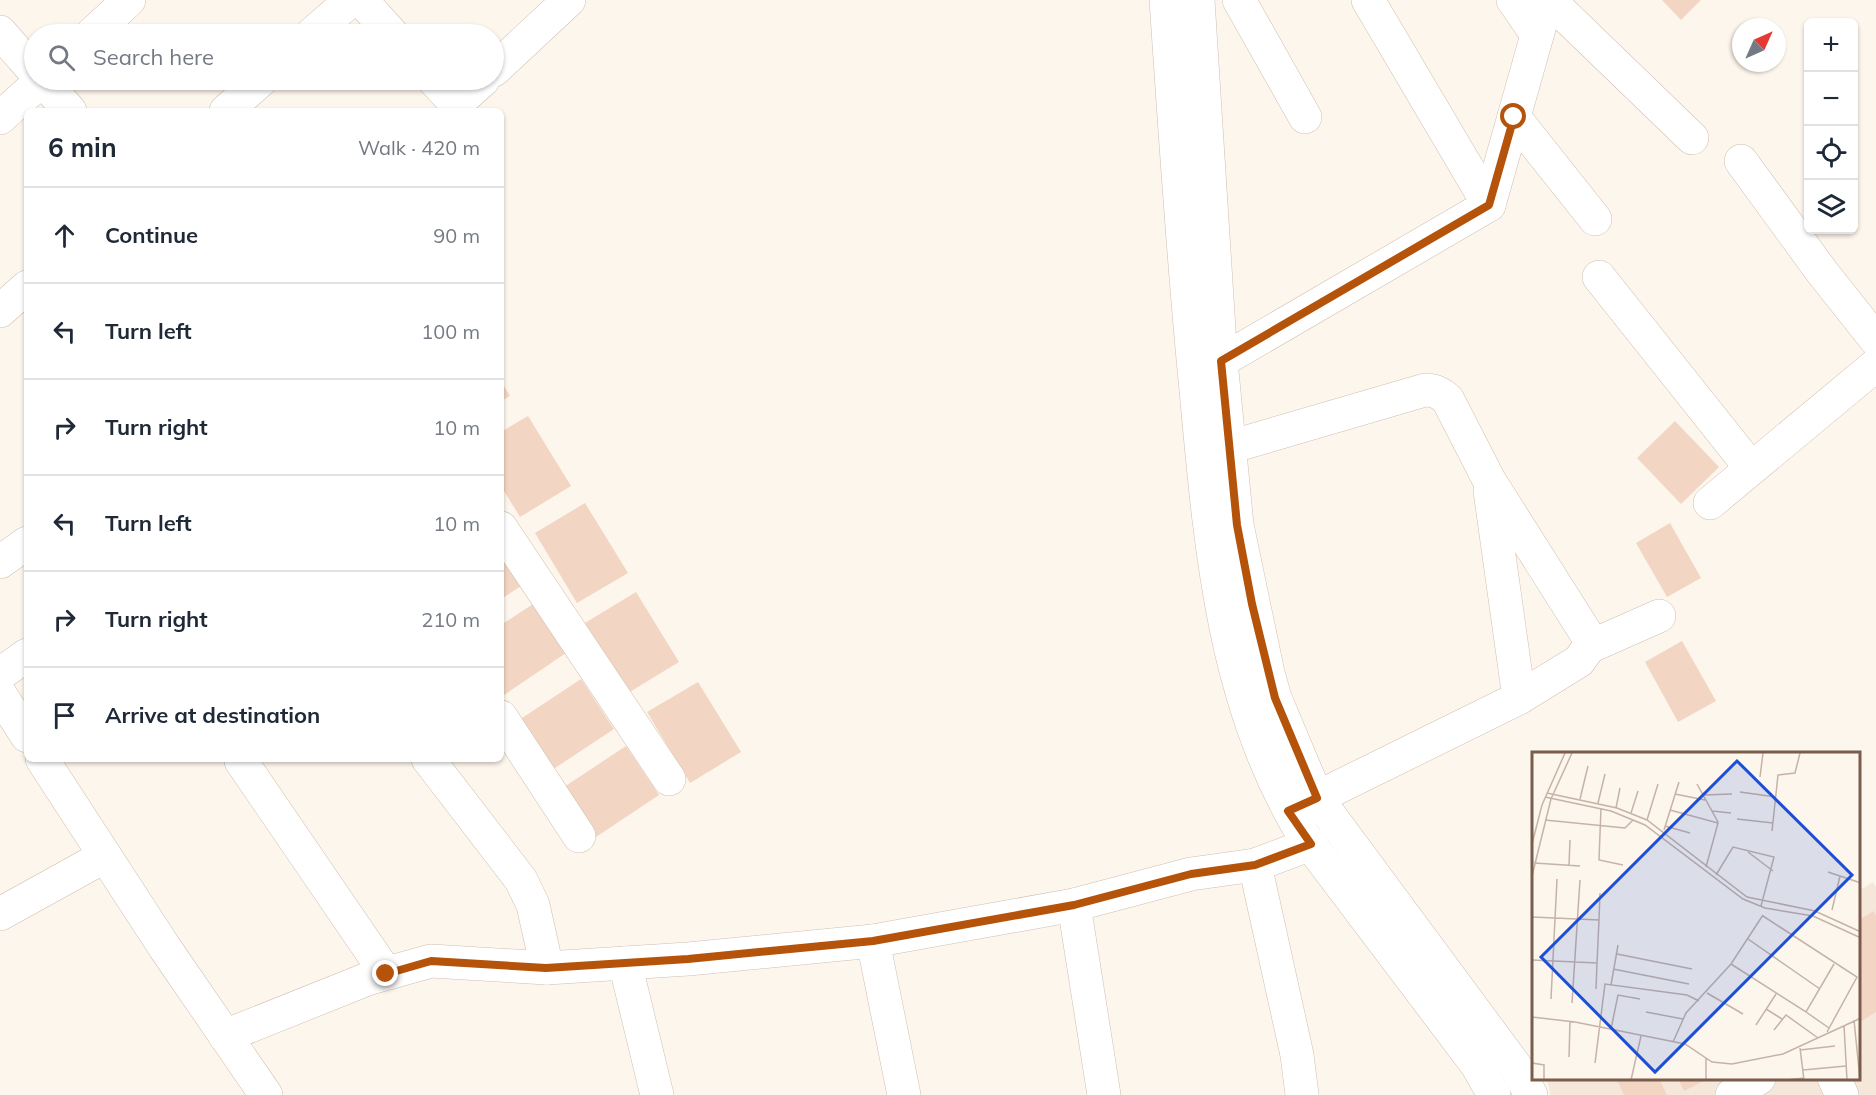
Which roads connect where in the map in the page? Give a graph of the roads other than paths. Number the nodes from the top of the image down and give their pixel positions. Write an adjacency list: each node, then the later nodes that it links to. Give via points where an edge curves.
1 (129, 0): 11 (street)
2 (351, 0): 12 (street)
3 (361, 0): 13 (street)
4 (569, 0): 17 (street)
5 (1166, 0): 58 (street, via 1208,526 1225,626 1260,747)
6 (1198, 0): 37 (street)
7 (1239, 0): 26 (street)
8 (1368, 0): 31 (street)
9 (1513, 0): 15 (street)
10 (1548, 0): 15 (street); 29 (street)
11 (103, 24)
12 (323, 24)
13 (383, 24)
14 (0, 33): 16 (street)
15 (1537, 35): 27 (street)
16 (24, 60)
17 (504, 61)
18 (31, 90): 28 (street)
19 (51, 90): 24 (street)
20 (250, 90): 25 (street)
21 (441, 90): 23 (street)
22 (472, 90): 23 (street)
23 (452, 107)
24 (67, 108)
25 (229, 108)
26 (1305, 117)
27 (1514, 117): 31 (street); 32 (street)
28 (0, 118)
29 (1692, 138)
30 (1741, 161): 36 (street)
31 (1489, 205): 37 (street)
32 (1595, 219)
33 (1599, 277): 40 (street)
34 (24, 290): 35 (street)
35 (0, 311)
36 (1876, 340)
37 (1221, 361): 39 (street)
38 (1876, 365): 40 (street)
39 (1230, 447): 41 (street, via 1433,390 1448,400); 58 (street, via 1237,525 1268,673)
40 (1751, 468): 42 (street)
41 (1489, 480): 47 (street, via 1589,638); 51 (street)
42 (1710, 503)
43 (504, 532): 57 (street)
44 (24, 545): 45 (street)
45 (0, 562)
46 (1659, 616): 47 (street)
47 (1589, 647): 51 (street, via 1580,661)
48 (24, 657): 49 (street)
49 (0, 674)
50 (0, 694): 53 (street)
51 (1519, 699): 58 (street)
52 (504, 722): 59 (street)
53 (24, 731)
54 (44, 762): 61 (street)
55 (243, 762): 68 (street)
56 (430, 762): 67 (street, via 529,893)
57 (669, 779)
58 (1302, 805): 60 (street); 78 (street, via 1516,1067)
59 (579, 836)
60 (1311, 844): 62 (street); 77 (street, via 1477,1065)
61 (105, 856): 64 (street); 69 (street)
62 (1255, 865): 63 (street, via 1191,874); 76 (street, via 1297,1055)
63 (1074, 905): 65 (street); 75 (street)
64 (0, 914)
65 (873, 941): 66 (street); 74 (street)
66 (625, 963): 67 (street); 73 (street)
67 (546, 968): 68 (street, via 431,961)
68 (386, 974): 69 (street)
69 (225, 1035): 72 (street)
70 (1756, 1080): 79 (street)
71 (1835, 1080): 80 (street)
72 (266, 1095)
73 (657, 1095)
74 (904, 1095)
75 (1104, 1095)
76 (1302, 1095)
77 (1494, 1095)
78 (1530, 1095)
79 (1732, 1095)
80 (1842, 1095)

